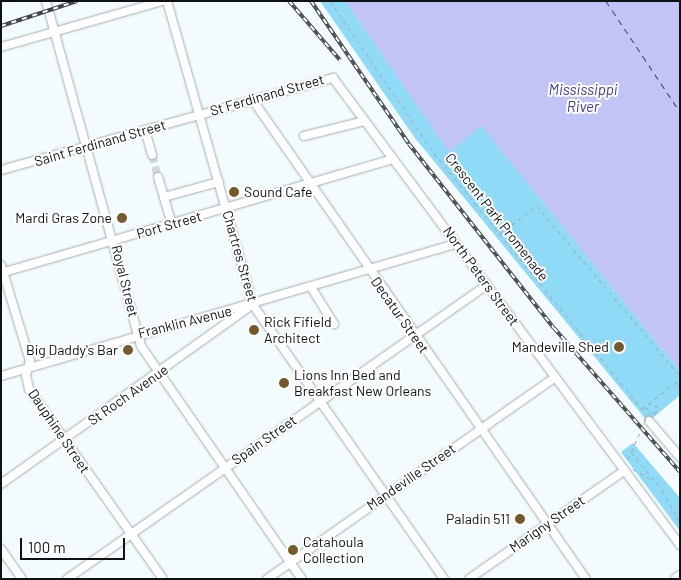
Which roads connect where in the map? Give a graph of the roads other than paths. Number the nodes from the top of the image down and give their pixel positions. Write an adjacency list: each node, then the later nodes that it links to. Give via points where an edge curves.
1 (46, 1): 3 (street, Royal Street)
2 (165, 1): 3 (street); 7 (street, Chartres Street)
3 (55, 31): 4 (street); 11 (street, Royal Street)
4 (1, 47)
5 (335, 80): 6 (street, St Ferdinand Street, via 320,78); 8 (street, North Peters Street)
6 (252, 99): 7 (street, St Ferdinand Street); 17 (street, Decatur Street)
7 (199, 114): 9 (street, Saint Ferdinand Street); 16 (street, Chartres Street)
8 (365, 121): 10 (street); 13 (street, North Peters Street)
9 (145, 130): 11 (street, Saint Ferdinand Street); 12 (street)
10 (304, 136)
11 (89, 146): 14 (street, Saint Ferdinand Street); 21 (street, Royal Street)
12 (152, 155)
13 (393, 159): 17 (street, Port Street); 22 (street, North Peters Street)
14 (1, 170)
15 (158, 177): 18 (street)
16 (219, 182): 18 (street); 19 (street, Chartres Street)
17 (309, 184): 19 (street, Port Street); 23 (street, Decatur Street)
18 (164, 197): 20 (street)
19 (227, 208): 20 (street, Port Street); 27 (street, Chartres Street)
20 (172, 224): 21 (street, Port Street)
21 (116, 240): 24 (street, Port Street); 29 (street, Royal Street)
22 (456, 244): 23 (street, Franklin Avenue); 25 (street, North Peters Street)
23 (367, 268): 26 (street, Franklin Avenue); 30 (street, Decatur Street)
24 (2, 270): 31 (street, Dauphine Street, via 30,361)
25 (487, 285): 30 (street, Spain Street); 34 (street, North Peters Street)
26 (311, 286): 27 (street, Franklin Avenue); 28 (street)
27 (253, 305): 29 (street, Franklin Avenue); 32 (street, St Roch Avenue); 35 (street, Chartres Street)
28 (334, 324)
29 (138, 333): 31 (street, Franklin Avenue); 32 (street, Royal Street, via 141,346)
30 (414, 336): 35 (street, Spain Street); 37 (street, Decatur Street)
31 (26, 368): 33 (street, Franklin Avenue); 38 (street, Dauphine Street, via 29,389)
32 (160, 373): 38 (street, St Roch Avenue); 40 (street, Royal Street)
33 (1, 376)
34 (555, 377): 37 (street, Mandeville Street); 41 (street, North Peters Street)
35 (319, 401): 40 (street, Spain Street); 43 (street, Chartres Street)
36 (649, 420): 39 (street)
37 (480, 429): 43 (street, Mandeville Street); 44 (street, Decatur Street)
38 (65, 438): 42 (street, St Roch Avenue); 45 (street, Dauphine Street)
39 (680, 457)
40 (224, 468): 45 (street, Spain Street); 48 (street, Royal Street)
41 (629, 470): 44 (street, Marigny Street); 46 (street, North Peters Street)
42 (1, 484)
43 (385, 495): 48 (street, Mandeville Street); 55 (street, Chartres Street)
44 (547, 523): 56 (street, Marigny Street); 57 (street, Decatur Street)
45 (130, 534): 51 (street, Spain Street); 52 (street, Dauphine Street)
46 (680, 545)
47 (1, 549): 50 (street)
48 (290, 562): 53 (street, Mandeville Street); 54 (street, Royal Street)
49 (680, 576): 58 (main road)
50 (22, 579)
51 (67, 579)
52 (163, 579)
53 (267, 579)
54 (302, 579)
55 (444, 579)
56 (469, 579)
57 (586, 579)
58 (676, 579)

